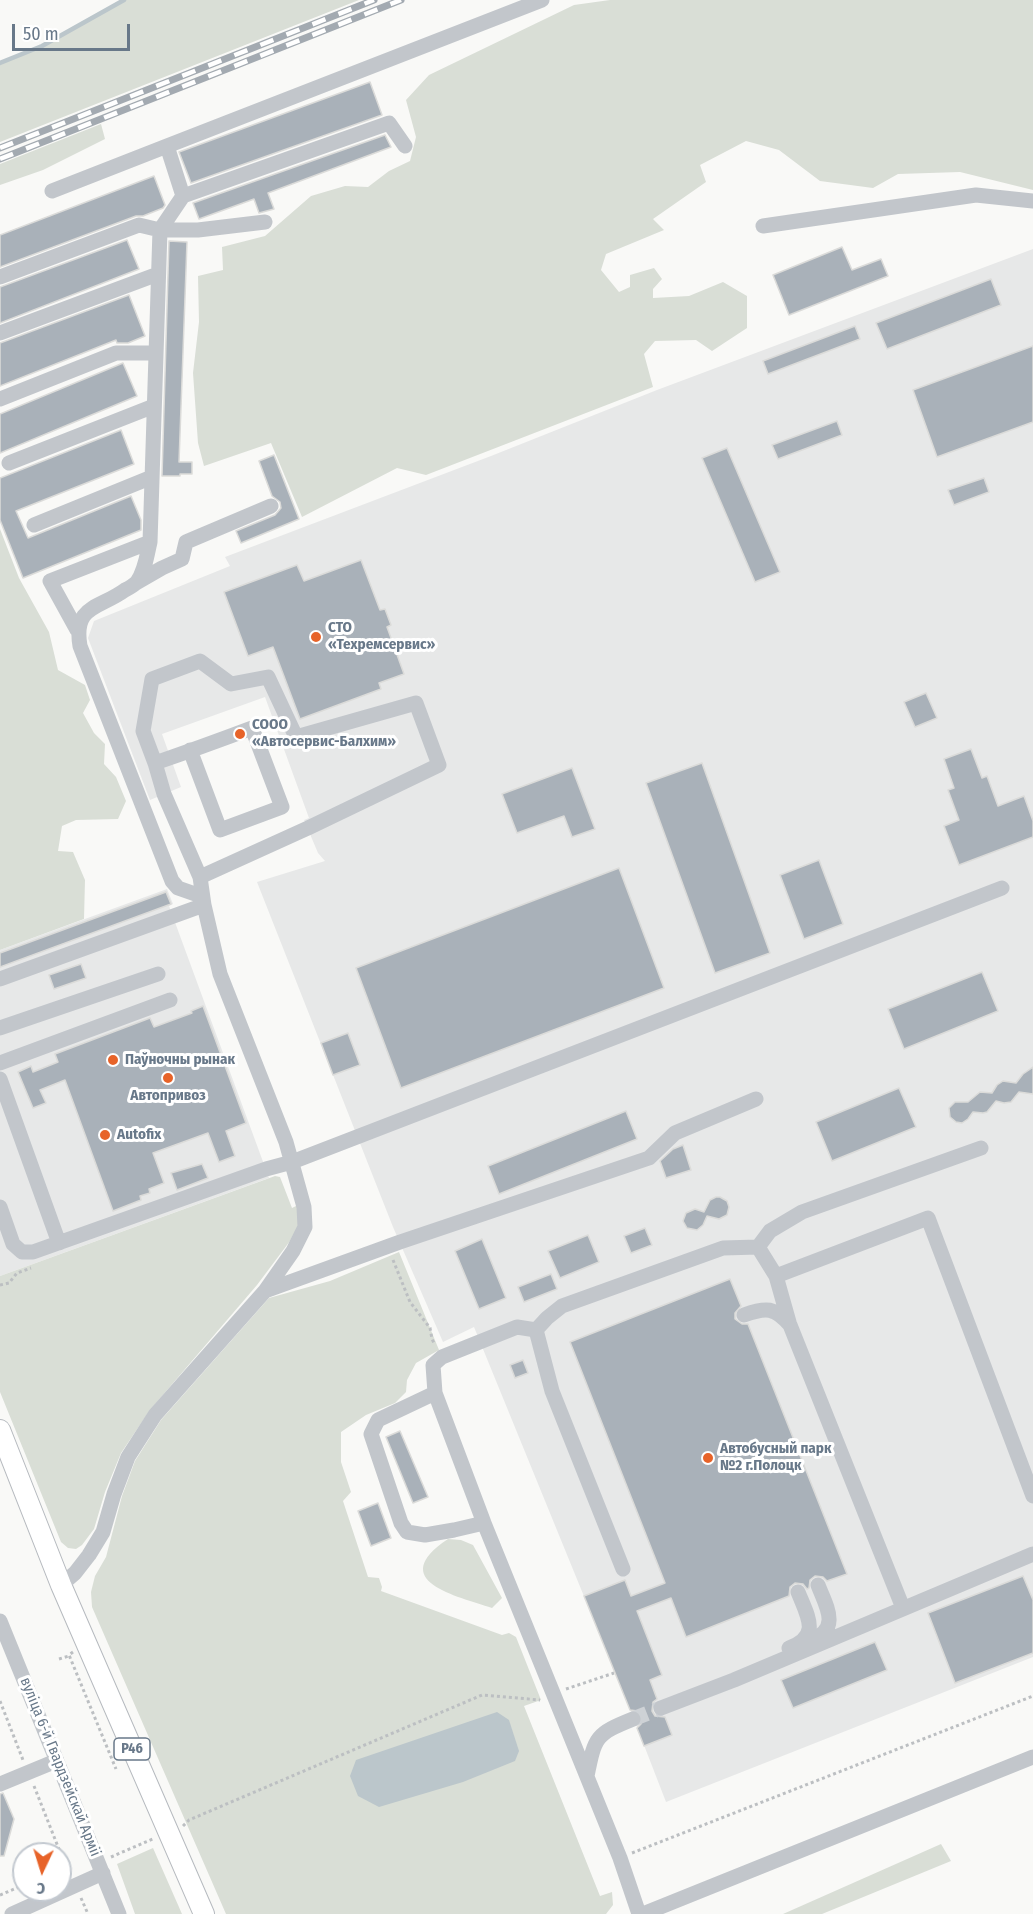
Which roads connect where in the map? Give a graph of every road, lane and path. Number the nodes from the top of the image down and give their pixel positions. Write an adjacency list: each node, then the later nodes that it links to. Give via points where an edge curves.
1 (542, 0): 2 (street)
2 (167, 146): 4 (street); 5 (street)
3 (405, 146): 5 (street, via 389,123)
4 (52, 191)
5 (183, 196): 9 (street)
6 (1033, 201): 8 (street, via 976,195)
7 (265, 222): 9 (street)
8 (763, 226)
9 (160, 230): 10 (street); 11 (street, via 139,225)
10 (158, 274): 12 (street); 13 (street)
11 (0, 277)
12 (0, 333)
13 (156, 352): 14 (street, via 116,353); 15 (street)
14 (0, 399)
15 (154, 406): 16 (street); 17 (street)
16 (9, 463)
17 (152, 477): 19 (street); 20 (street)
18 (271, 506): 21 (street, via 186,542 182,559)
19 (34, 525)
20 (150, 542): 21 (street); 22 (street, via 50,581)
21 (136, 582): 22 (street, via 117,597 91,609 82,617)
22 (77, 630): 27 (street, via 172,881 178,888 198,895)
23 (190, 750): 23 (street, via 252,728 282,807 220,830); 24 (street)
24 (155, 763): 25 (street, via 164,794); 25 (street, via 143,731 153,679 200,661 231,684 268,677 296,737 416,702 439,765)
25 (200, 877): 27 (street)
26 (1002, 888): 36 (street)
27 (204, 905): 29 (street); 36 (street, via 220,974)
28 (158, 974): 31 (street)
29 (0, 979)
30 (170, 1000): 32 (street)
31 (0, 1028)
32 (0, 1063)
33 (0, 1078): 38 (street)
34 (756, 1099): 39 (street, via 675,1133 649,1158)
35 (981, 1148): 40 (street, via 802,1212 770,1231)
36 (292, 1162): 38 (street); 42 (street, via 305,1227)
37 (0, 1207): 38 (street, via 13,1244 22,1252)
38 (59, 1243)
39 (388, 1248): 42 (street); 46 (path, via 410,1302 430,1328)
40 (758, 1248): 41 (street); 45 (street, via 723,1248 562,1306)
41 (776, 1276): 44 (street); 49 (street, via 928,1218)
42 (265, 1291): 53 (street, via 155,1415 128,1456 103,1532 75,1573)
43 (744, 1315): 44 (street, via 770,1310 781,1314)
44 (789, 1325): 56 (street)
45 (536, 1330): 46 (street, via 517,1327); 52 (street, via 552,1391)
46 (442, 1357): 47 (street, via 433,1365)
47 (435, 1393): 50 (street); 50 (street, via 378,1420 371,1434 401,1523 407,1532 425,1535)
48 (0, 1430): 53 (main road, Р46)
49 (1033, 1496)
50 (484, 1523): 62 (street)
51 (1033, 1554): 56 (street)
52 (623, 1569)
53 (61, 1585): 69 (main road, Р46)
54 (818, 1585): 58 (street, via 829,1614 829,1626 821,1636)
55 (798, 1592): 58 (street, via 809,1620 809,1633)
56 (903, 1608): 58 (street, via 734,1680 659,1703)
57 (0, 1621): 66 (street, вуліца 6-й Гвардзейскай Арміі)
58 (802, 1643)
59 (69, 1655): 60 (path)
60 (59, 1659)
61 (614, 1673): 62 (path)
62 (555, 1694): 65 (street); 69 (path, via 541,1700 482,1695 189,1820)
63 (1033, 1696): 70 (path)
64 (1033, 1757): 75 (street)
65 (581, 1760): 67 (street); 67 (street, via 585,1741 594,1727 609,1718 632,1714 599,1737)
66 (56, 1761): 68 (street); 71 (street, вуліца 6-й Гвардзейскай Арміі)
67 (587, 1776): 70 (street)
68 (0, 1784)
69 (168, 1833): 71 (path); 74 (main road, Р46)
70 (620, 1858): 75 (street)
71 (101, 1868): 72 (street); 73 (street, вуліца 6-й Гвардзейскай Арміі)
72 (12, 1914)
73 (119, 1914)
74 (204, 1914)
75 (641, 1914)

